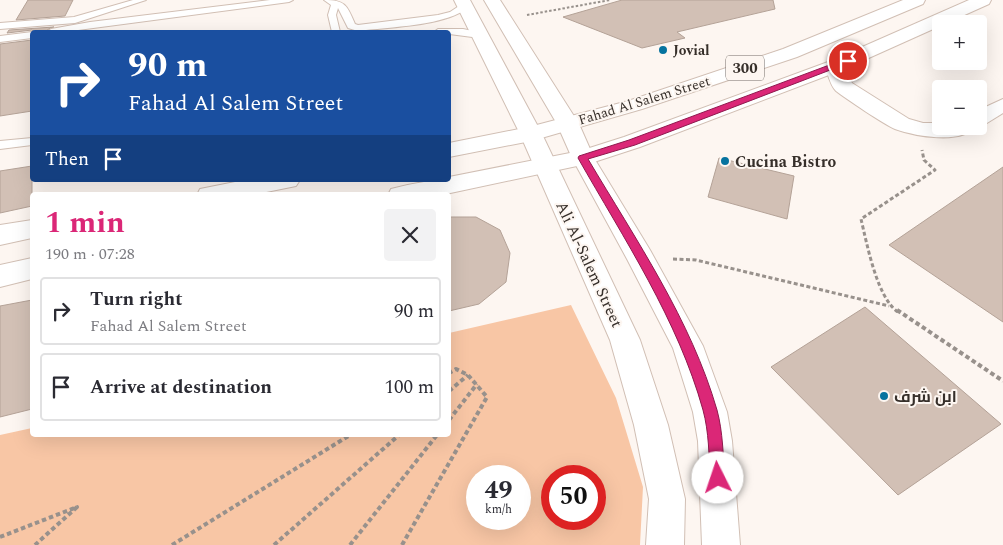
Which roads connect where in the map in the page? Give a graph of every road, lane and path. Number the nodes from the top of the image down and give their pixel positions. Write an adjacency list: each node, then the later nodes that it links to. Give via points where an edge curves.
1 (142, 0): 13 (lane, via 75,20)
2 (229, 0): 14 (lane, via 132,13)
3 (256, 0): 9 (lane)
4 (289, 0): 9 (lane)
5 (492, 0): 12 (main road)
6 (610, 0): 12 (path)
7 (917, 0): 24 (main road, Fahad Al Salem Street / 300, via 790,53)
8 (983, 0): 21 (main road, Fahad Al Salem Street / 300)
9 (278, 1): 14 (lane)
10 (332, 1): 11 (lane, via 344,8 351,26 363,28 446,16); 16 (lane)
11 (463, 3): 19 (main road, Ali Al-Salem Street)
12 (503, 20): 24 (main road)
13 (0, 26)
14 (82, 27): 15 (lane)
15 (63, 30)
16 (336, 30)
17 (451, 32): 19 (lane)
18 (30, 35): 20 (lane)
19 (480, 35): 27 (main road, Ali Al-Salem Street)
20 (0, 39)
21 (835, 66): 25 (main road, via 843,86 901,124); 31 (main road, Fahad Al Salem Street / 300)
22 (1003, 105): 23 (main road)
23 (987, 114)
24 (568, 124): 27 (main road, Fahad Al Salem Street / 300); 31 (main road)
25 (923, 130): 26 (main road); 41 (path, via 924,160 935,170 861,219 872,264)
26 (932, 130)
27 (531, 134): 30 (main road, Fahad Al Salem Street / 300); 32 (main road, Ali Al-Salem Street)
28 (30, 142): 29 (lane)
29 (0, 145)
30 (451, 150)
31 (583, 158): 32 (main road, Fahad Al Salem Street / 300); 38 (main road)
32 (544, 166): 35 (main road, Fahad Al Salem Street / 300); 58 (main road, Ali Al-Salem Street, via 625,340 651,425 667,498)
33 (277, 182): 34 (main road)
34 (225, 192)
35 (415, 192)
36 (30, 228): 37 (main road)
37 (0, 235)
38 (640, 257): 41 (path, via 696,260); 52 (main road, via 688,346 710,412)
39 (30, 269): 40 (main road)
40 (0, 276)
41 (890, 306): 44 (path)
42 (451, 373): 43 (path, via 456,369)
43 (468, 374): 45 (path); 46 (path)
44 (1003, 381)
45 (477, 384): 47 (path); 57 (path, via 487,397)
46 (451, 390)
47 (451, 417)
48 (347, 437): 54 (path)
49 (397, 437): 55 (path)
50 (435, 437): 56 (path)
51 (0, 537): 53 (path, via 77,507)
52 (723, 543)
53 (35, 545)
54 (172, 545)
55 (274, 545)
56 (350, 545)
57 (402, 545)
58 (665, 545)

